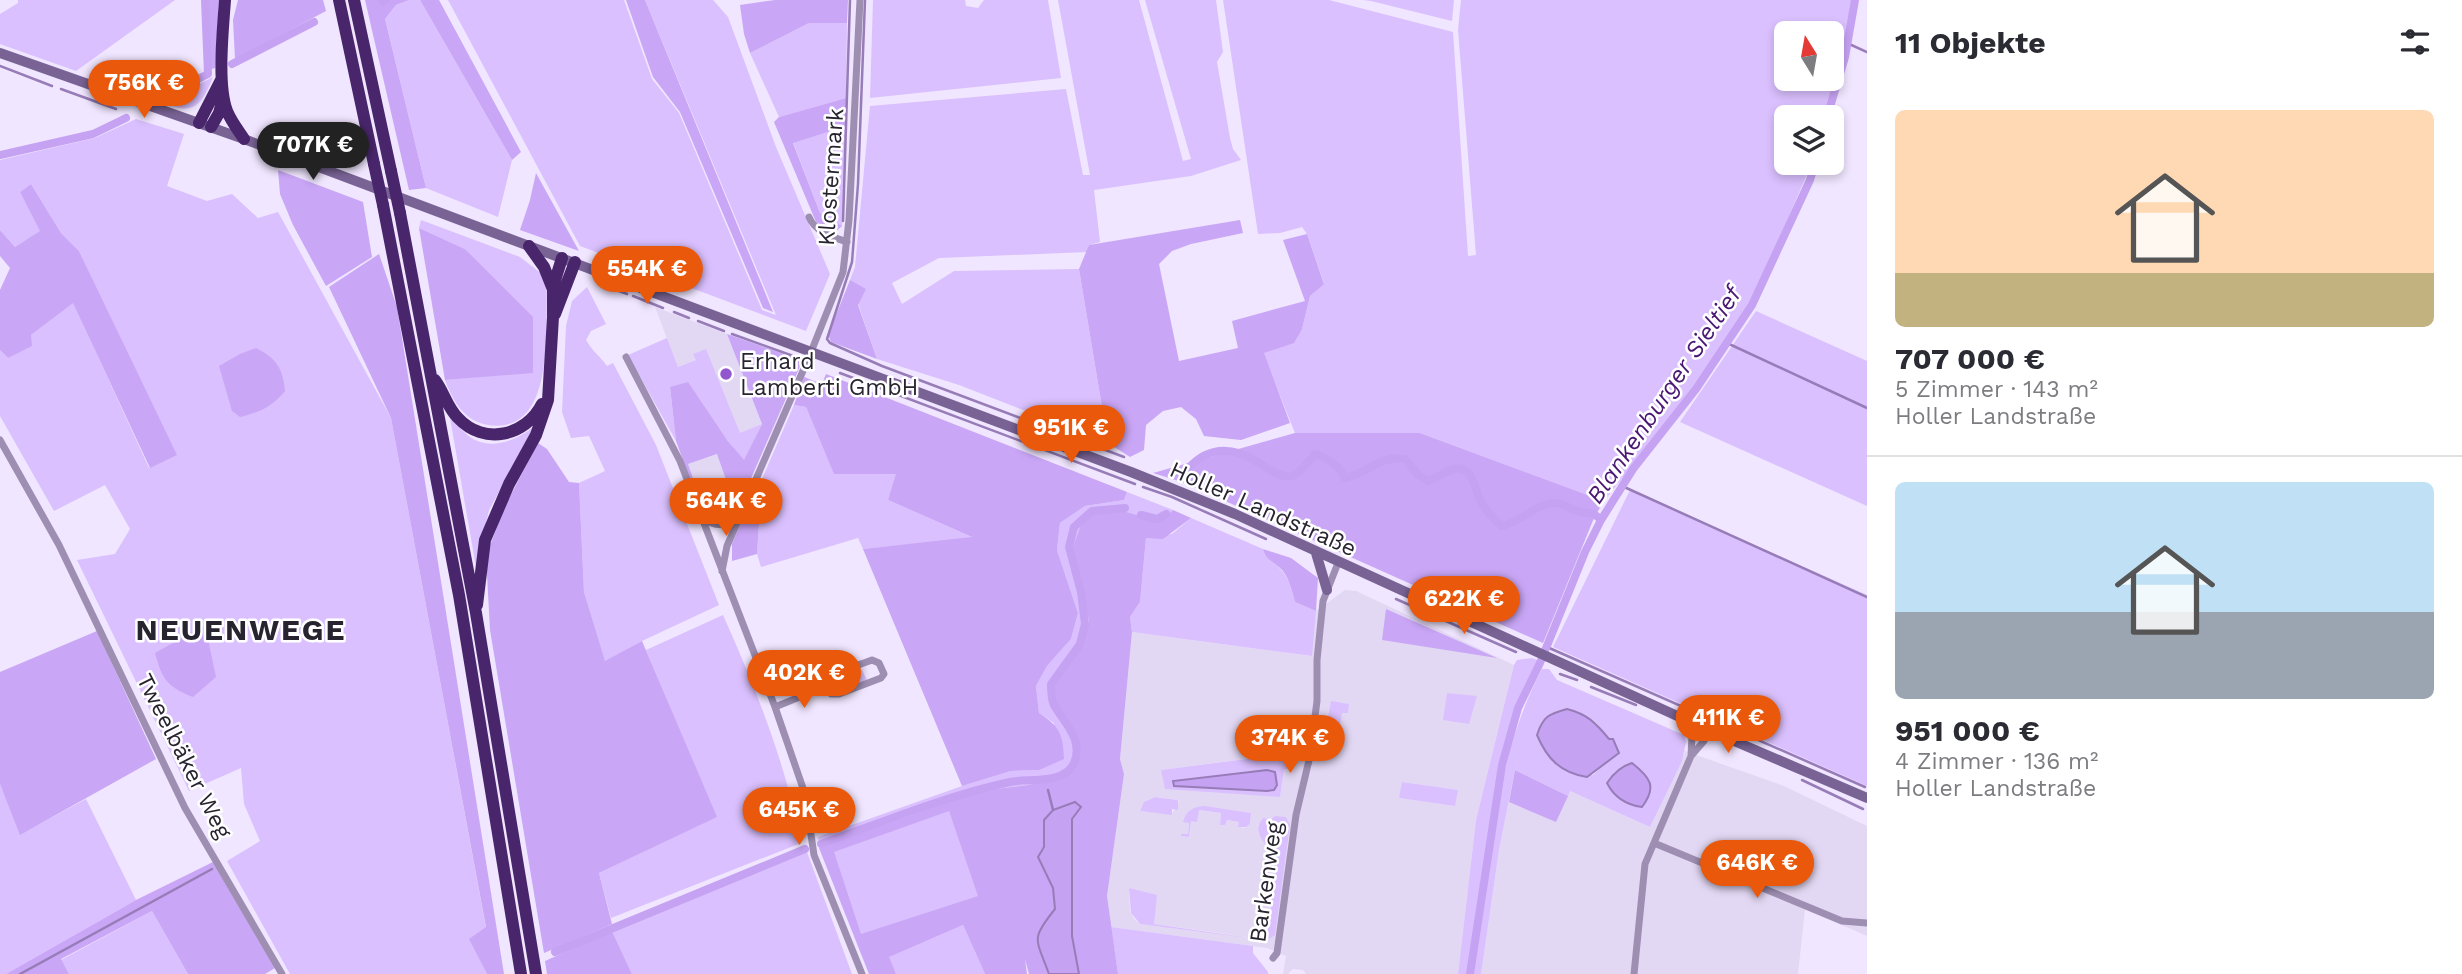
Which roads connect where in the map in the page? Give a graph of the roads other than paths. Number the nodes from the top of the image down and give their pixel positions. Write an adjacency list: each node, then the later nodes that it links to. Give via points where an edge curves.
1 (225, 0): 6 (highway)
2 (354, 0): 18 (highway, bridge)
3 (860, 0): 11 (street, Klostermark)
4 (338, 4): 38 (highway, bridge, via 383,205 458,596)
5 (0, 53): 8 (main road, Holler Landstraße)
6 (221, 80): 7 (highway); 8 (highway)
7 (223, 96): 8 (highway, via 219,113); 9 (highway)
8 (205, 125): 9 (main road, Holler Landstraße)
9 (244, 139): 12 (main road, Holler Landstraße)
10 (809, 217): 11 (street, via 830,236)
11 (847, 242): 16 (street, Klostermark, via 843,272)
12 (529, 246): 13 (main road, Holler Landstraße); 14 (highway)
13 (568, 260): 14 (highway); 15 (highway); 16 (main road, Holler Landstraße)
14 (552, 287): 15 (highway)
15 (553, 317): 19 (highway)
16 (812, 351): 21 (street, Klostermark); 23 (main road, Holler Landstraße, via 1235,514)
17 (626, 357): 22 (street, via 680,461)
18 (431, 374): 19 (highway, via 457,418 489,434 510,433 528,423); 27 (highway)
19 (549, 387): 27 (highway, via 536,435 485,540)
20 (0, 440): 37 (street, Tweelbäker Weg, via 59,545 185,808)
21 (742, 508): 22 (street, via 726,524 713,525); 25 (street, Klostermark)
22 (701, 518): 25 (street)
23 (1316, 553): 24 (main road, Holler Landstraße); 26 (main road)
24 (1338, 563): 26 (street, Barkenweg); 30 (main road, Holler Landstraße)
25 (722, 572): 29 (street)
26 (1327, 590): 36 (street, Barkenweg, via 1310,756)
27 (476, 613): 39 (highway)
28 (824, 687): 28 (street, via 839,694 884,674 872,660 831,676); 29 (street)
29 (775, 707): 40 (street, via 805,794 814,855)
30 (1697, 725): 31 (main road, Holler Landstraße); 32 (street)
31 (1708, 730): 32 (street); 33 (main road, Holler Landstraße)
32 (1691, 756): 34 (street)
33 (1867, 798)
34 (1654, 843): 35 (street, via 1842,921); 41 (street, via 1644,864)
35 (1867, 923)
36 (1273, 958)
37 (282, 974)
38 (522, 974)
39 (536, 974)
40 (862, 974)
41 (1634, 974)

